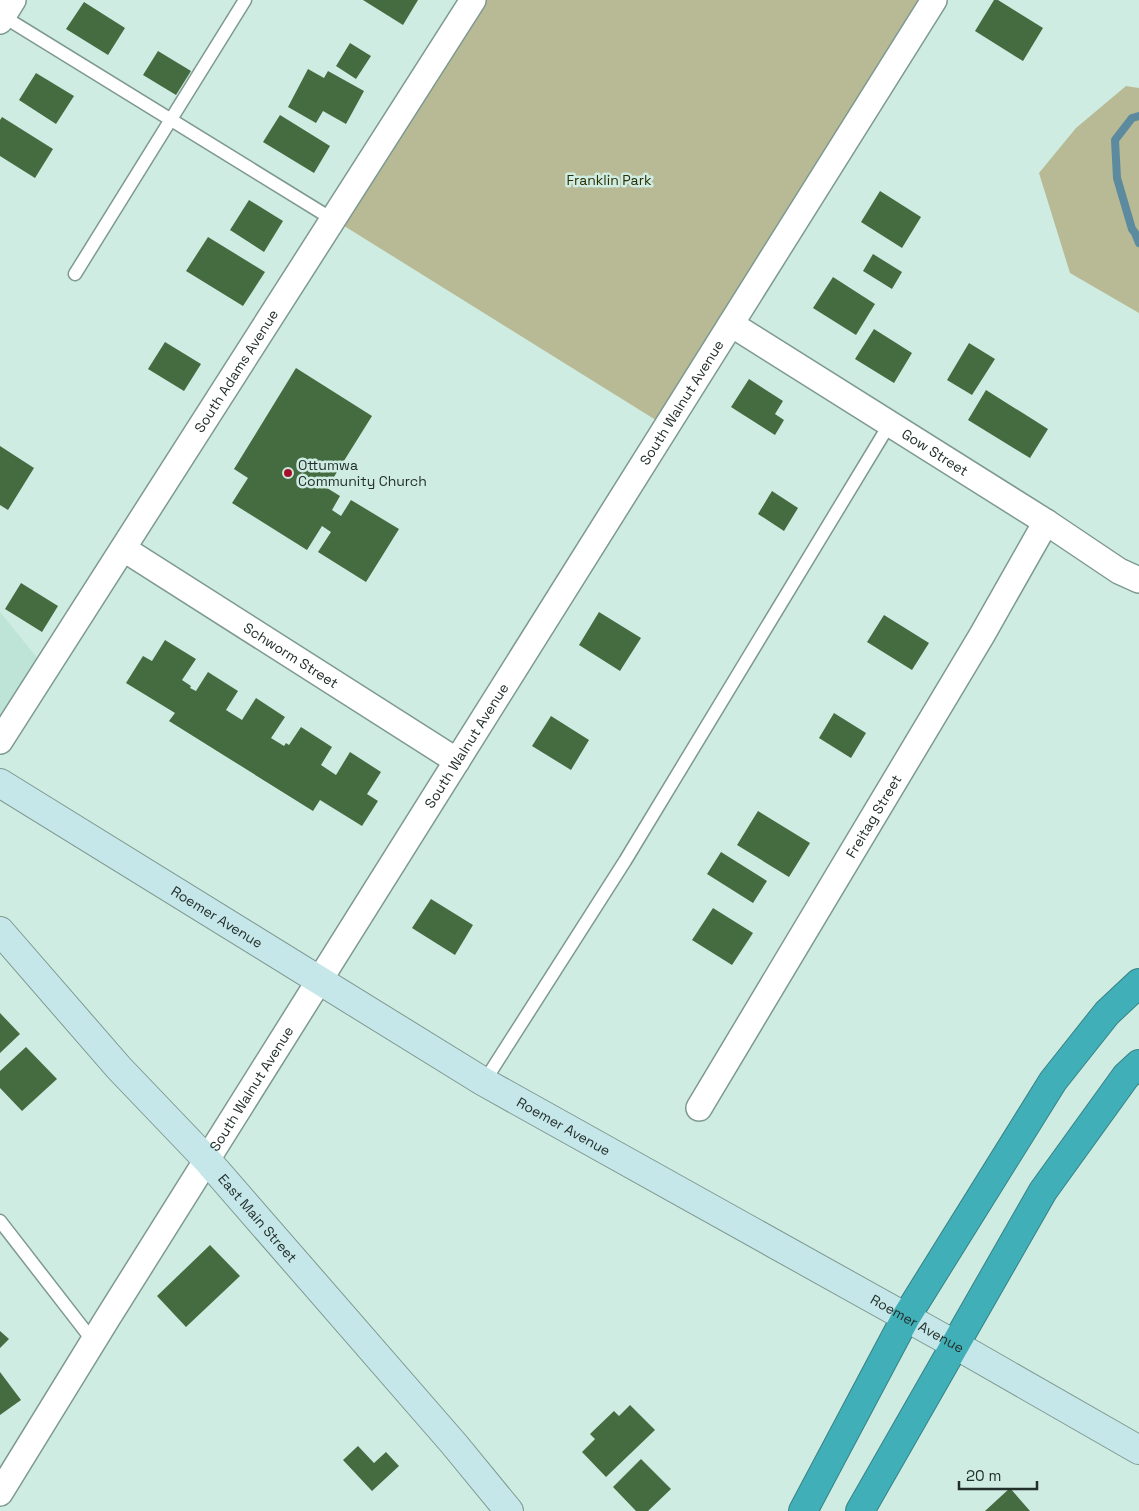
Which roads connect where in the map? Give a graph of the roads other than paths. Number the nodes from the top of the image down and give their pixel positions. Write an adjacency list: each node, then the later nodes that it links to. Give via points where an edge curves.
1 (245, 0): 5 (lane)
2 (473, 0): 6 (street, South Adams Avenue)
3 (934, 0): 8 (street, South Walnut Avenue)
4 (4, 13): 5 (lane)
5 (171, 120): 6 (lane); 7 (lane)
6 (332, 220): 11 (street, South Adams Avenue)
7 (75, 274)
8 (731, 324): 9 (street, Gow Street); 14 (street, South Walnut Avenue)
9 (889, 425): 10 (street, Gow Street); 20 (lane, via 625,862)
10 (1046, 522): 12 (street, Gow Street, via 1119,571); 21 (street, Freitag Street, via 982,635)
11 (124, 549): 13 (street, South Adams Avenue); 14 (street, Schworm Street)
12 (1139, 580)
13 (0, 742)
14 (457, 761): 17 (street, South Walnut Avenue)
15 (0, 783): 17 (main road, Roemer Avenue)
16 (0, 931): 22 (main road, East Main Street, via 119,1068)
17 (319, 980): 20 (main road, Roemer Avenue); 22 (street, South Walnut Avenue)
18 (1139, 983): 24 (highway, via 1107,1013 1053,1081)
19 (1139, 1064): 26 (highway, via 1126,1076 1043,1191)
20 (484, 1082): 24 (main road, Roemer Avenue)
21 (699, 1108)
22 (207, 1160): 25 (street, South Walnut Avenue); 31 (main road, East Main Street)
23 (0, 1221): 25 (lane)
24 (906, 1317): 26 (main road, Roemer Avenue); 32 (highway)
25 (93, 1341): 28 (street, South Walnut Avenue)
26 (954, 1344): 27 (main road, Roemer Avenue); 33 (highway)
27 (1139, 1450)
28 (0, 1493)
29 (0, 1507): 30 (street)
30 (3, 1511)
31 (510, 1511)
32 (803, 1511)
33 (860, 1511)

